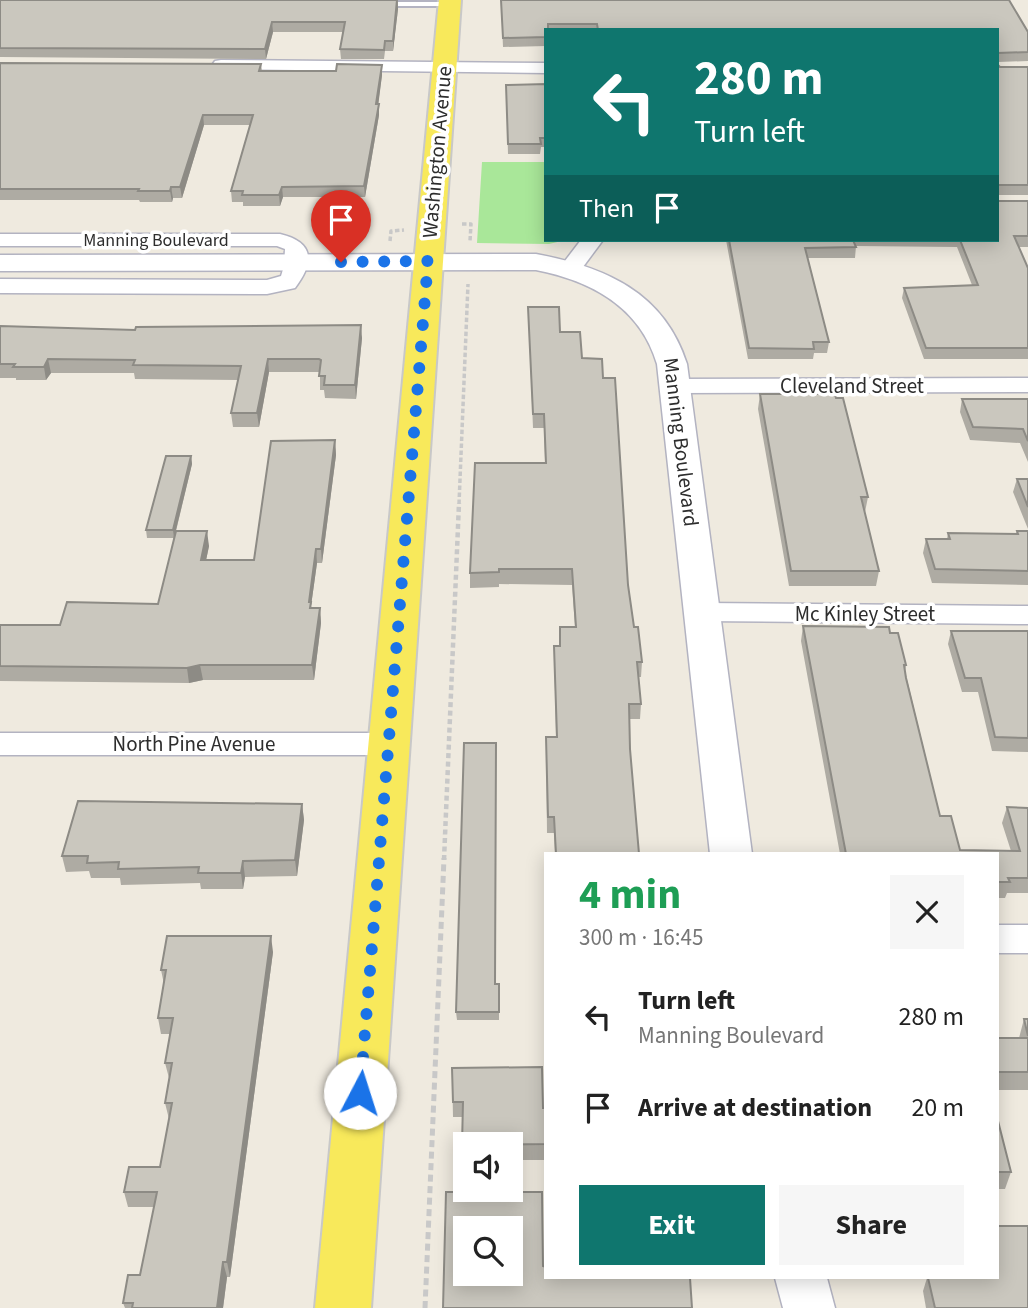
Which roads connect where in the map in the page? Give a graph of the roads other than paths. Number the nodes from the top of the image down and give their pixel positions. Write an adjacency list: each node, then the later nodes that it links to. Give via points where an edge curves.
1 (450, 2): 2 (lane); 4 (main road, Washington Avenue)
2 (365, 4)
3 (197, 65): 4 (street)
4 (444, 66): 5 (street); 8 (main road, Washington Avenue)
5 (544, 68)
6 (0, 240): 10 (street, Manning Boulevard, via 283,240 295,246)
7 (590, 242): 11 (street)
8 (428, 261): 10 (street, Manning Boulevard); 11 (street, Manning Boulevard, via 536,262); 18 (main road, Washington Avenue)
9 (0, 262): 10 (street, Manning Boulevard)
10 (296, 262): 12 (street, via 287,283 267,287)
11 (569, 270): 14 (street, Manning Boulevard, via 612,289 648,315 666,341)
12 (0, 286)
13 (1028, 385): 14 (street, Cleveland Street)
14 (676, 386): 15 (street, Manning Boulevard)
15 (702, 612): 16 (street, Mc Kinley Street); 19 (street, Manning Boulevard)
16 (1028, 615)
17 (0, 744): 18 (street, North Pine Avenue)
18 (389, 744): 23 (main road, Washington Avenue)
19 (731, 852)
20 (999, 939): 21 (street)
21 (1028, 939)
22 (801, 1279): 24 (street)
23 (343, 1308)
24 (809, 1308)

